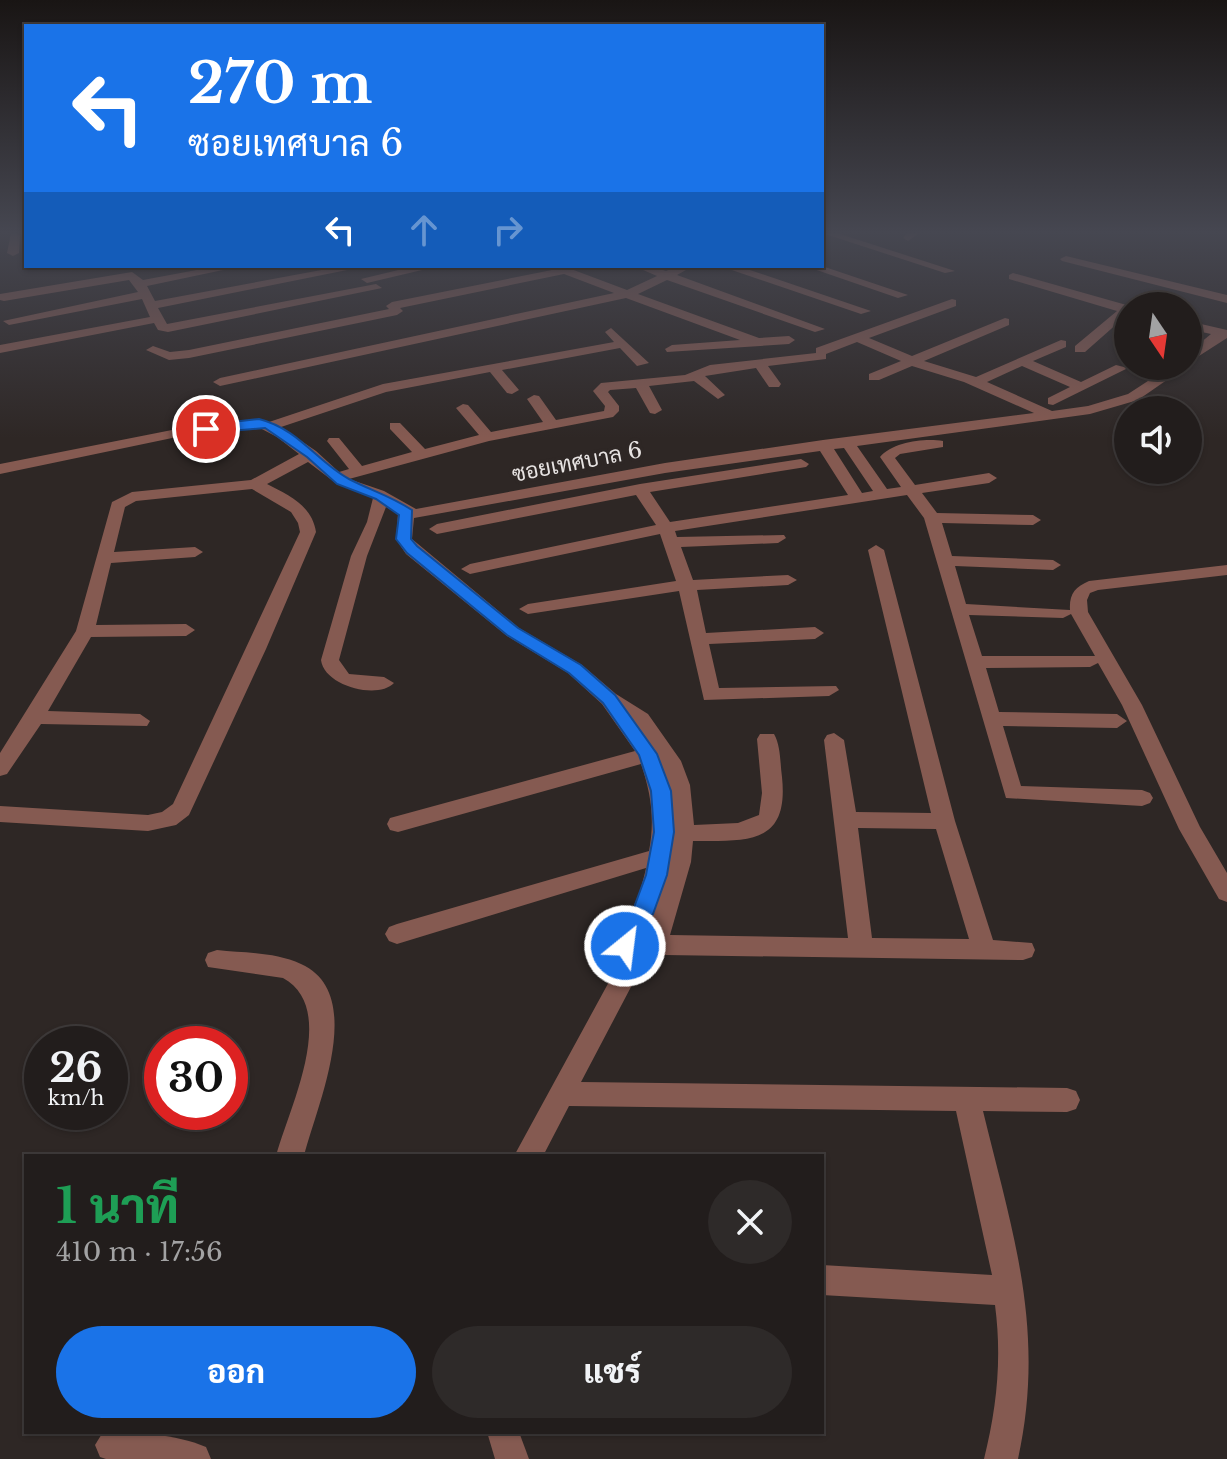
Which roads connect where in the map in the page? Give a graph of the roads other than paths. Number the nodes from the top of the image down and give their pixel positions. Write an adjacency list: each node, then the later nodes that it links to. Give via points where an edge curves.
1 (148, 301): 2 (street, via 162,327 176,328); 14 (street); 26 (street)
2 (295, 301)
3 (388, 301): 13 (street)
4 (461, 301): 13 (street)
5 (567, 301): 13 (street)
6 (646, 301): 23 (street)
7 (740, 301): 18 (street)
8 (834, 301): 12 (street)
9 (1087, 301): 11 (street)
10 (952, 303): 21 (street)
11 (1114, 307)
12 (865, 311)
13 (406, 320): 30 (street, via 189,354 169,356); 31 (street); 41 (street)
14 (9, 321)
15 (1114, 321): 28 (street)
16 (1005, 322): 32 (street)
17 (1202, 328): 20 (street)
18 (819, 329)
19 (611, 332): 24 (street)
20 (1224, 334): 29 (street)
21 (858, 338): 32 (street); 35 (street, via 821,354)
22 (789, 340): 23 (street)
23 (757, 342): 27 (street)
24 (623, 344): 34 (street); 36 (street)
25 (1061, 344): 33 (street)
26 (0, 349)
27 (672, 349)
28 (1080, 349)
29 (1202, 349)
30 (153, 350)
31 (436, 352)
32 (911, 361): 39 (street); 43 (street)
33 (1021, 361): 43 (street); 45 (street)
34 (642, 363)
35 (759, 363): 38 (street, via 710,369); 44 (street)
36 (492, 367): 46 (street); 55 (street, via 383,388)
37 (1114, 371): 45 (street)
38 (697, 377): 42 (street); 47 (street)
39 (874, 377)
40 (1159, 380): 49 (street, ซอยเทศบาล 6)
41 (220, 382)
42 (640, 382): 52 (street); 54 (street, via 601,388 612,406 608,414)
43 (976, 382): 51 (street)
44 (774, 384)
45 (1081, 387): 51 (street)
46 (512, 390)
47 (718, 395)
48 (534, 399): 54 (street)
49 (1108, 406): 51 (street, ซอยเทศบาล 6); 53 (street)
50 (463, 408): 57 (street)
51 (1051, 408): 59 (street, ซอยเทศบาล 6)
52 (655, 410)
53 (1114, 410)
54 (552, 425): 57 (street)
55 (270, 426): 62 (street); 65 (street, via 177,433)
56 (395, 426): 63 (street)
57 (488, 437): 63 (street)
58 (334, 441): 66 (street)
59 (847, 442): 61 (street, ซอยเทศบาล 6); 72 (street)
60 (950, 443): 71 (street, via 889,454)
61 (823, 444): 74 (street); 76 (street, ซอยเทศบาล 6, via 665,468)
62 (311, 454): 67 (street); 69 (street)
63 (422, 454): 66 (street)
64 (801, 464): 70 (street)
65 (0, 469)
66 (358, 471): 67 (street)
67 (337, 477): 73 (street)
68 (989, 478): 71 (street)
69 (255, 484): 84 (street, via 123,499); 111 (street, via 302,512 308,532 181,809 168,819 148,823)
70 (640, 489): 79 (street); 80 (street)
71 (910, 490): 72 (street); 75 (street)
72 (883, 494): 74 (street)
73 (381, 496): 76 (street); 78 (street)
74 (858, 498): 80 (street)
75 (932, 518): 77 (street); 85 (street)
76 (405, 519): 78 (street, ซอยเทศบาล 6); 108 (street, via 404,539 412,550 513,632 575,669)
77 (1033, 520)
78 (375, 522): 100 (street, via 359,556 330,660 344,680)
79 (437, 529)
80 (670, 535): 81 (street); 87 (street); 90 (street)
81 (778, 538)
82 (876, 550): 113 (street)
83 (195, 552): 84 (street)
84 (104, 558): 95 (street)
85 (944, 561): 86 (street); 92 (street)
86 (1053, 565)
87 (470, 569)
88 (1227, 570): 117 (street, via 1095,585 1083,590 1078,600 1079,612)
89 (788, 580): 90 (street)
90 (687, 586): 91 (street); 97 (street)
91 (528, 609)
92 (959, 609): 93 (street); 99 (street)
93 (1063, 613)
94 (186, 630): 95 (street)
95 (85, 631): 102 (street)
96 (815, 633): 97 (street)
97 (698, 639): 101 (street, via 711,695)
98 (1090, 661): 99 (street)
99 (975, 662): 103 (street)
100 (384, 683)
101 (829, 690)
102 (35, 717): 104 (street); 109 (street)
103 (991, 719): 105 (street); 110 (street, via 1013,793)
104 (140, 721)
105 (1117, 721)
106 (767, 739): 115 (street, via 772,807 768,820 759,828 737,831)
107 (834, 740): 112 (street)
108 (657, 752): 114 (street); 115 (street, via 661,791)
109 (0, 769)
110 (1142, 798)
111 (0, 814)
112 (846, 820): 113 (street); 120 (street)
113 (944, 821): 121 (street)
114 (398, 824)
115 (674, 832): 116 (street)
116 (669, 861): 118 (street, via 647,859); 119 (street); 119 (street, via 623,940 625,946)
117 (1227, 893)
118 (397, 934)
119 (651, 944): 120 (street); 124 (street)
120 (861, 948): 121 (street)
121 (984, 949): 122 (street)
122 (1023, 950)
123 (217, 960): 127 (street, via 274,966 301,975 320,1002 320,1058)
124 (560, 1094): 125 (street); 128 (street)
125 (967, 1099): 126 (street); 130 (street)
126 (1067, 1100)
127 (290, 1154)
128 (529, 1154)
129 (824, 1280): 130 (street)
130 (1009, 1291): 135 (street, via 1012,1426)
131 (504, 1434): 134 (street)
132 (112, 1445): 133 (street)
133 (192, 1459)
134 (512, 1459)
135 (1001, 1459)

